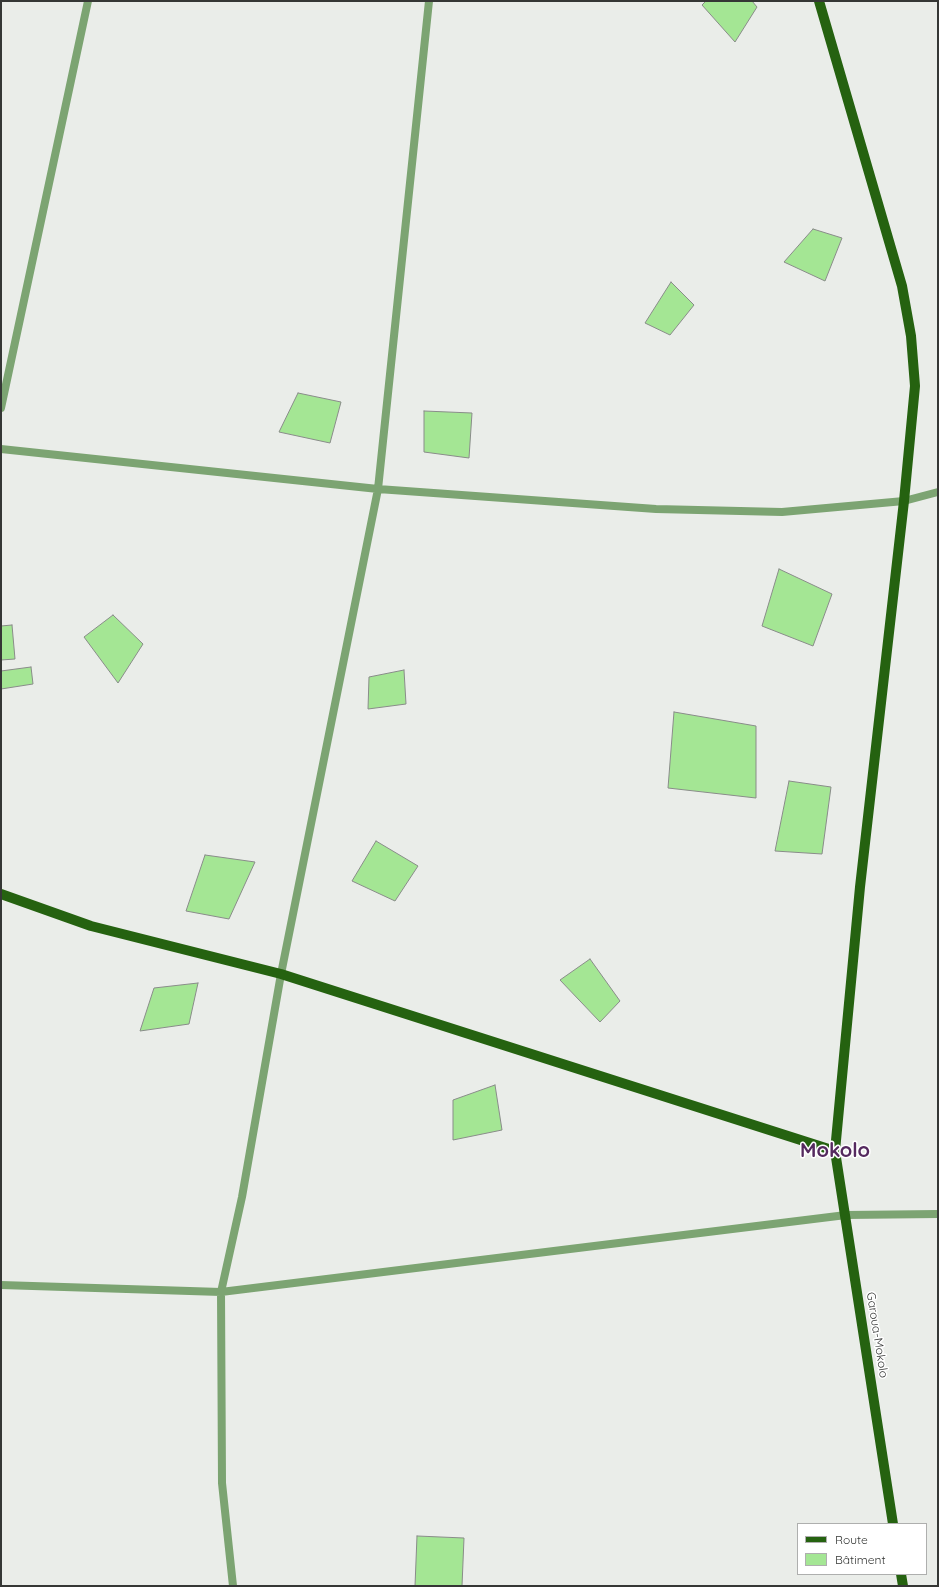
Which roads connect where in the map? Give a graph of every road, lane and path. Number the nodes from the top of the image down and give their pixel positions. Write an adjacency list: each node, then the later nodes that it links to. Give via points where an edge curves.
1 (88, 1): 4 (street)
2 (429, 1): 6 (street)
3 (819, 1): 8 (main road, Garoua-Mokolo, via 902,286 912,336 915,386)
4 (1, 408)
5 (1, 450): 6 (street)
6 (378, 489): 8 (street, via 648,508 782,512); 10 (street)
7 (938, 492): 8 (street)
8 (904, 501): 11 (main road, Garoua-Mokolo, via 860,887)
9 (1, 894): 10 (main road, via 91,926)
10 (281, 974): 11 (main road); 15 (street, via 242,1197)
11 (835, 1151): 13 (main road, Garoua-Mokolo)
12 (938, 1214): 13 (street)
13 (846, 1216): 15 (street); 16 (main road, Garoua-Mokolo)
14 (1, 1285): 15 (street)
15 (221, 1292): 18 (street, via 222,1483)
16 (893, 1523)
17 (901, 1575): 19 (main road)
18 (232, 1586)
19 (903, 1586)

